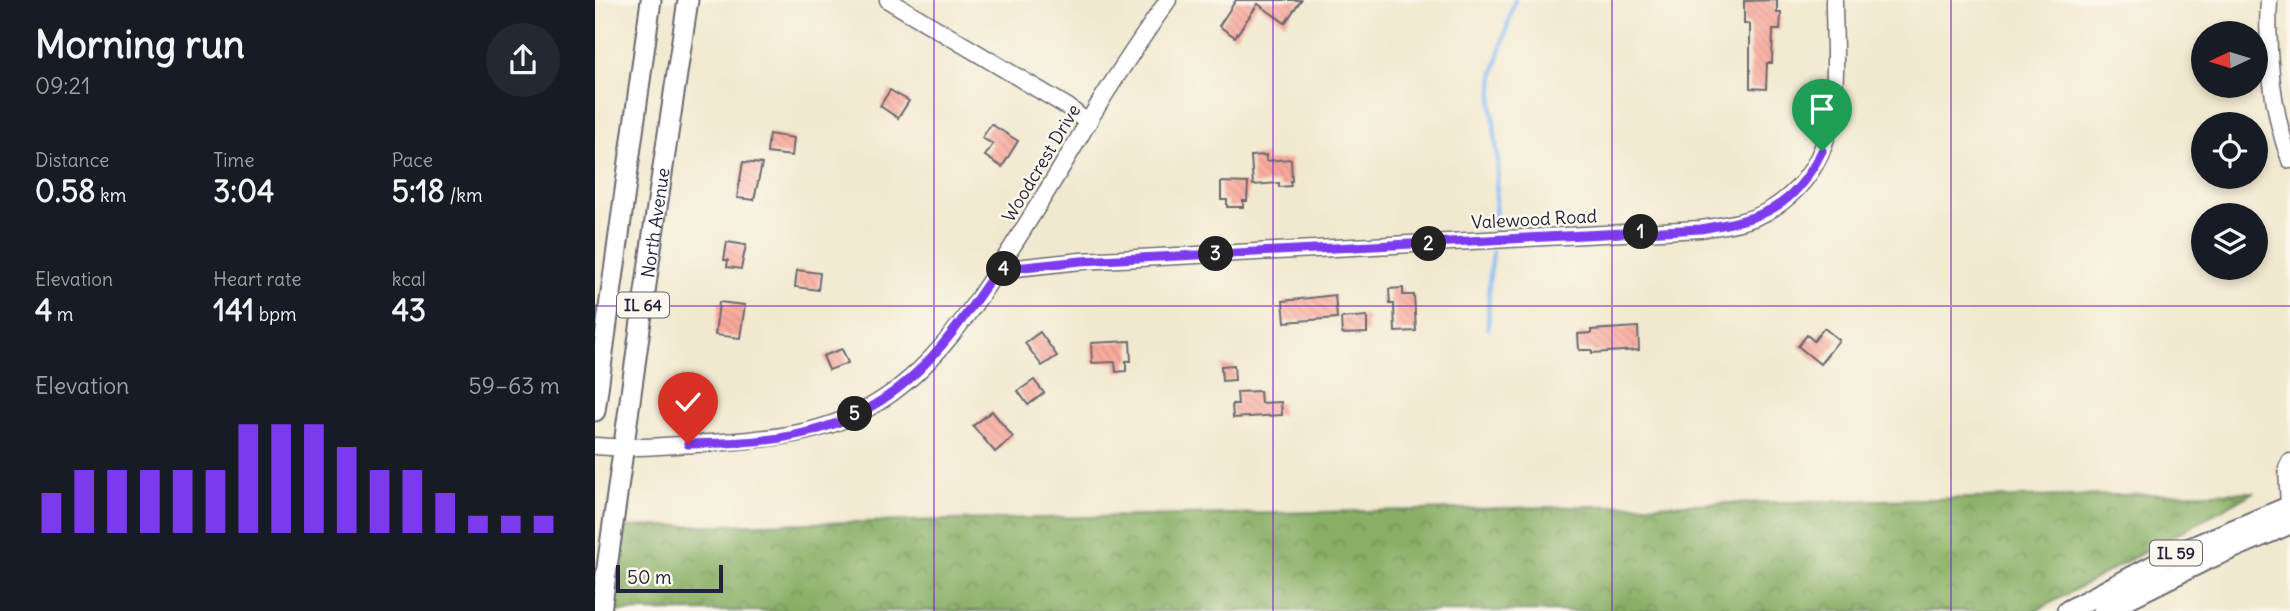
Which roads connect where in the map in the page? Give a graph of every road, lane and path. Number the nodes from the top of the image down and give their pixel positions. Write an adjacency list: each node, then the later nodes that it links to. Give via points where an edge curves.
1 (651, 0): 10 (main road, North Avenue / IL 64)
2 (688, 0): 12 (main road, North Avenue / IL 64)
3 (888, 0): 7 (street)
4 (1168, 0): 7 (street, Woodcrest Drive)
5 (1834, 0): 9 (street, Valewood Road, via 1833,104 1826,141 1804,184 1752,219 1701,229 1081,261)
6 (2269, 0): 8 (street, via 2274,102)
7 (1088, 122): 9 (street, Woodcrest Drive)
8 (2290, 160)
9 (997, 270): 12 (street, Woodcrest Drive, via 918,373 850,417 777,439)
10 (595, 411)
11 (595, 446): 12 (street, Woodcrest Drive)
12 (624, 448): 15 (main road, North Avenue / IL 64)
13 (2290, 462): 14 (street)
14 (2290, 514): 16 (main road, IL 59, via 2173,555); 17 (main road, IL 59)
15 (601, 611)
16 (2067, 611)
17 (2103, 611)

